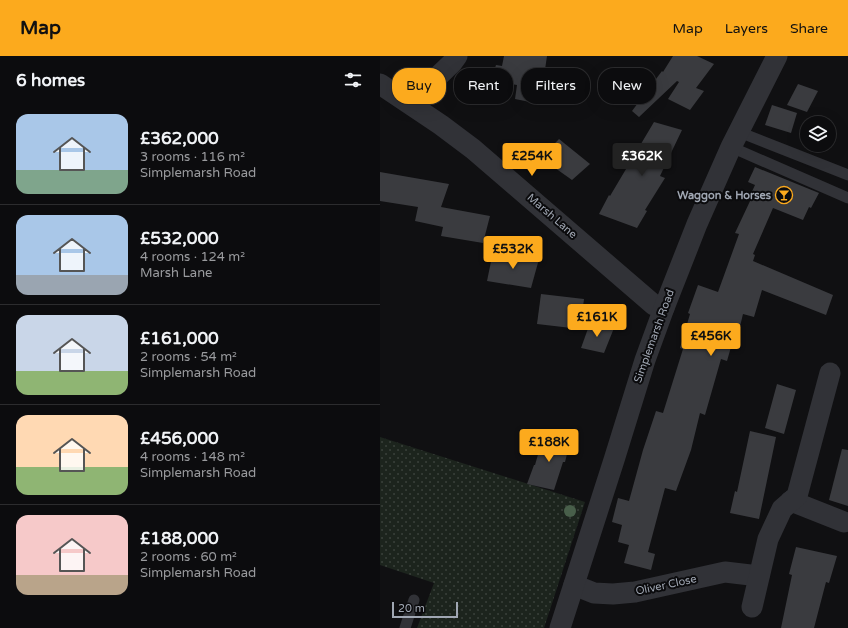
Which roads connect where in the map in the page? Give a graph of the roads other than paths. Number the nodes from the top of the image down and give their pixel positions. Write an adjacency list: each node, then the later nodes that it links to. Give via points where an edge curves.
1 (457, 56): 3 (street)
2 (777, 56): 7 (street, Simplemarsh Road)
3 (446, 69)
4 (380, 84): 5 (street, Marsh Lane)
5 (392, 92)
6 (411, 104): 10 (street, Marsh Lane, via 473,149 654,304)
7 (735, 140): 8 (lane); 9 (lane); 10 (street, Simplemarsh Road, via 697,224)
8 (848, 174)
9 (848, 198)
10 (664, 308): 15 (street, Simplemarsh Road, via 645,360)
11 (830, 373): 12 (street, via 797,496)
12 (791, 501): 13 (street); 14 (street, via 782,509 768,539)
13 (844, 522)
14 (759, 576): 15 (street, Oliver Close, via 725,572 635,592 613,594 594,593); 17 (street)
15 (574, 585): 19 (street, Simplemarsh Road)
16 (414, 600): 18 (lane)
17 (752, 607)
18 (405, 628)
19 (560, 628)

